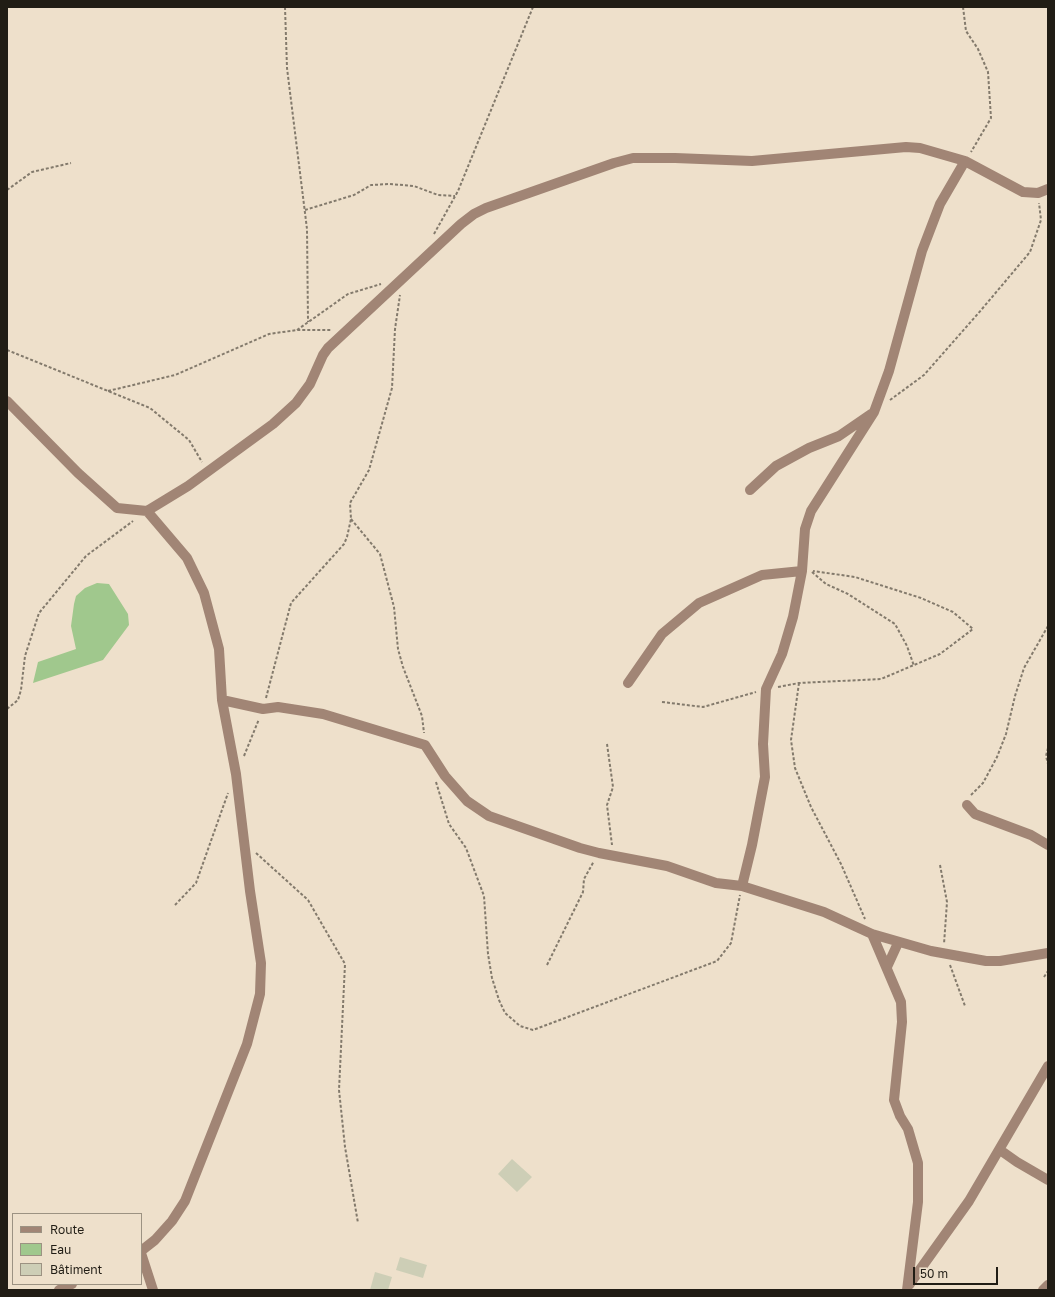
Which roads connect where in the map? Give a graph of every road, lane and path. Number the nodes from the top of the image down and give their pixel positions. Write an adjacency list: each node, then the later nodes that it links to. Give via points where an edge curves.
1 (286, 7): 10 (path, via 288,75)
2 (533, 7): 9 (path)
3 (963, 7): 4 (path, via 966,31 978,49 988,72 991,118)
4 (965, 161): 8 (street, via 1023,192); 12 (street, via 913,147 752,161 633,158 474,214); 20 (street, via 940,204 922,251 889,371)
5 (71, 163): 7 (path, via 32,172)
6 (1048, 189): 8 (street)
7 (7, 190)
8 (1038, 193): 20 (path, via 1041,220 1030,252 924,375)
9 (455, 196): 10 (path, via 438,195 414,186 371,185 354,195); 11 (path)
10 (305, 210): 14 (path)
11 (433, 236)
12 (403, 277): 16 (street); 33 (path, via 395,329 392,388 369,470 350,503 351,519 344,544 292,603)
13 (382, 283): 14 (path, via 348,294)
14 (308, 322): 15 (path)
15 (297, 330): 16 (path); 18 (path, via 269,334 175,375)
16 (347, 330): 21 (street, via 323,355 310,384 296,403 273,424)
17 (7, 350): 18 (path)
18 (108, 391): 21 (path, via 150,408 189,440)
19 (7, 401): 23 (street, via 78,473 117,508)
20 (874, 412): 22 (street, via 839,436 809,448 776,466); 24 (street, via 811,511 805,529)
21 (207, 470): 23 (street, via 188,486)
22 (750, 490)
23 (147, 511): 30 (street, via 187,558 204,592 219,649); 32 (path, via 86,556 39,613 25,656 18,700)
24 (807, 571): 26 (path, via 895,624); 26 (path, via 856,577 921,598 953,612 973,629 940,654); 27 (street, via 762,575 699,602 662,634); 29 (street, via 782,654)
25 (1048, 626): 37 (path, via 1024,668 997,757 983,783 970,796)
26 (914, 666): 28 (path, via 881,679)
27 (628, 683)
28 (799, 683): 29 (path); 43 (path, via 791,740 796,768 811,807 841,864)
29 (766, 689): 31 (path, via 703,707); 41 (street, via 763,744 765,777)
30 (222, 700): 33 (street); 36 (street)
31 (662, 702)
32 (7, 709)
33 (263, 709): 36 (path); 41 (street, via 278,707 323,714 425,745 445,776 467,801 489,816 599,853 667,866 716,883)
34 (1048, 748): 35 (path)
35 (1048, 764)
36 (236, 774): 38 (street); 42 (path, via 222,806 196,883)
37 (967, 805): 39 (street, via 974,814 1031,835)
38 (244, 843): 55 (path, via 308,900 345,964 339,1090 345,1147); 56 (street, via 261,963 258,1001 247,1044 185,1201 172,1221)
39 (1048, 845)
40 (940, 865): 46 (path, via 947,902 944,944)
41 (742, 886): 43 (street, via 824,912); 51 (path, via 731,943 717,961)
42 (175, 906)
43 (872, 934): 44 (street); 47 (street)
44 (898, 943): 46 (street); 47 (street)
45 (1048, 953): 46 (street, via 1000,961)
46 (946, 954): 50 (path)
47 (887, 967): 60 (street, via 899,995 902,1011 894,1100 908,1129 918,1163 918,1202)
48 (1048, 971): 49 (path)
49 (1044, 976)
50 (965, 1006)
51 (533, 1030)
52 (1048, 1066): 53 (street)
53 (1000, 1150): 54 (street); 60 (street, via 969,1201)
54 (1048, 1180)
55 (358, 1223)
56 (142, 1251)
57 (142, 1255): 62 (street)
58 (70, 1285): 61 (street)
59 (1048, 1285): 63 (street)
60 (908, 1288)
61 (59, 1290)
62 (152, 1290)
63 (1043, 1290)

